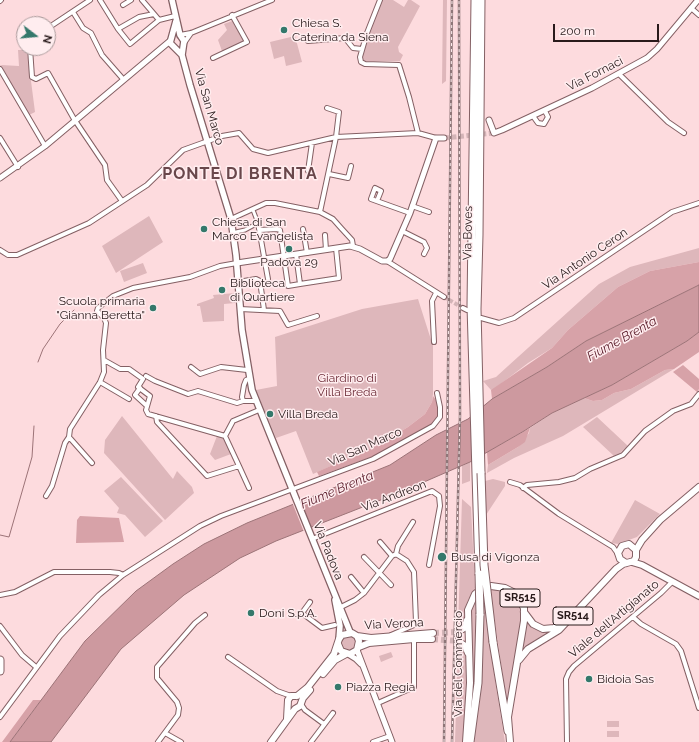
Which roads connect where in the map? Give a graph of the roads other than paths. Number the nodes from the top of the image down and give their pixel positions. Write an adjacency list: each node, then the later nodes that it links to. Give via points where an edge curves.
1 (90, 0): 13 (street)
2 (100, 0): 20 (street)
3 (131, 0): 11 (street)
4 (142, 0): 14 (street)
5 (172, 0): 17 (main road)
6 (269, 0): 15 (street)
7 (380, 0): 27 (street, via 371,18)
8 (474, 0): 96 (highway, Via Boves, via 471,306)
9 (481, 0): 96 (highway, Via Boves)
10 (698, 0): 12 (street, Via Fornaci)
11 (123, 5)
12 (690, 8): 16 (street); 33 (street, Via Fornaci, via 657,49 647,58)
13 (73, 12): 19 (street); 34 (street, via 82,28 91,33 102,55)
14 (154, 14): 18 (street); 20 (street, via 138,17)
15 (232, 15): 21 (street); 31 (street, via 247,42)
16 (699, 15)
17 (176, 19): 18 (street); 22 (main road); 23 (main road)
18 (159, 20): 20 (street, via 130,44)
19 (56, 23)
20 (118, 28)
21 (192, 32): 22 (street); 25 (street)
22 (180, 35): 23 (main road); 25 (main road)
23 (171, 39): 26 (main road, Via San Marco, via 171,45); 28 (street)
24 (308, 41): 27 (street, via 346,38 353,48)
25 (183, 44): 26 (main road); 29 (main road, Via San Marco)
26 (175, 48): 28 (street); 29 (main road, Via San Marco)
27 (362, 49): 40 (street, via 361,62 399,65)
28 (160, 50): 34 (street)
29 (182, 55): 46 (main road, Via San Marco)
30 (31, 56): 39 (street, via 32,77 36,80 48,73)
31 (213, 58)
32 (0, 69): 48 (street)
33 (619, 74): 36 (street, Via Fornaci); 41 (street, via 668,122)
34 (123, 79): 39 (street)
35 (327, 108): 42 (street, via 339,112)
36 (545, 111): 37 (street, Via Fornaci); 37 (street, via 548,117 544,124 538,123)
37 (533, 116): 38 (street, Via Fornaci, via 494,133)
38 (489, 120)
39 (75, 121): 48 (street); 54 (street, via 105,166 107,180)
40 (418, 133): 42 (street); 44 (street)
41 (684, 133)
42 (336, 137): 47 (street); 52 (street)
43 (0, 138): 50 (street)
44 (436, 138): 45 (street); 57 (street)
45 (444, 138)
46 (207, 140): 47 (street, via 239,133 253,150 268,153); 54 (street, via 183,150 147,185); 62 (main road, Via San Marco)
47 (312, 142): 51 (street)
48 (45, 146): 50 (street)
49 (351, 166): 52 (street, via 348,178)
50 (18, 167): 53 (street)
51 (308, 171)
52 (329, 174): 59 (street)
53 (0, 178)
54 (122, 201): 71 (street, via 89,223 16,255 8,255)
55 (377, 201): 61 (street)
56 (699, 203): 88 (street, Via Antonio Ceron, via 672,212 514,318 499,323)
57 (412, 206): 60 (street); 61 (street)
58 (253, 210): 59 (street, via 266,203 274,203); 62 (street); 63 (street)
59 (320, 212): 69 (street, via 333,219 352,240)
60 (429, 212)
61 (410, 213): 66 (street)
62 (231, 219): 79 (main road, Via San Marco)
63 (258, 223): 65 (street); 67 (street)
64 (303, 229): 73 (street)
65 (260, 230): 76 (street, via 279,229); 77 (street)
66 (402, 231): 75 (street, via 424,242 427,248); 78 (street)
67 (236, 232)
68 (325, 235): 72 (street)
69 (353, 246): 70 (street); 78 (street)
70 (336, 248): 72 (street); 82 (street, via 339,278)
71 (0, 250)
72 (326, 250): 73 (street)
73 (307, 253): 74 (street)
74 (296, 254): 76 (street); 82 (street)
75 (424, 254)
76 (284, 256): 77 (street); 82 (street, via 288,286)
77 (264, 259): 79 (street); 80 (street)
78 (385, 261): 83 (street)
79 (237, 263): 81 (main road, Via San Marco); 90 (street, via 190,277 133,288 113,296 97,311 106,323)
80 (268, 279)
81 (238, 282): 85 (main road, Via San Marco); 86 (street, via 256,279 260,281)
82 (300, 284)
83 (436, 293): 84 (street); 89 (street, via 432,301)
84 (444, 297)
85 (240, 309): 86 (street); 92 (main road, Via San Marco)
86 (264, 310): 87 (street, via 281,312 288,325)
87 (317, 317)
88 (481, 318)
89 (434, 342)
90 (104, 360): 95 (street, via 104,372); 97 (street, via 120,369 129,369 143,379 138,387)
91 (191, 367): 92 (street, via 200,374 221,367)
92 (247, 370): 94 (main road, Via San Marco)
93 (146, 376): 101 (street, via 188,394 198,391 237,403)
94 (249, 379): 101 (street, via 244,385); 102 (main road, Via San Marco)
95 (100, 382): 100 (street); 108 (street, via 70,429)
96 (475, 385): 106 (highway, Via Boves); 175 (highway, Via Boves, bridge, via 484,565 493,642)
97 (140, 388): 103 (street, via 150,396); 103 (street, via 135,395)
98 (437, 393): 115 (street, Via San Marco, via 440,417 433,426 384,454)
99 (699, 394): 114 (street, via 691,404 673,410 645,431 623,455 575,478 527,485)
100 (129, 399)
101 (243, 401): 102 (street)
102 (255, 401): 104 (main road, Via San Marco)
103 (147, 406): 105 (street, via 146,412)
104 (259, 410): 107 (street, via 233,421); 115 (main road, Via San Marco)
105 (156, 416): 107 (street); 110 (street, via 157,422 207,476)
106 (474, 434): 185 (highway, Via del Commercio, bridge, via 480,637)
107 (225, 436): 110 (street)
108 (69, 437): 109 (street); 116 (street)
109 (92, 463)
110 (238, 466): 113 (street)
111 (510, 482): 114 (street)
112 (699, 487): 117 (main road, SR514)
113 (249, 488)
114 (523, 488): 123 (street, via 559,514)
115 (293, 492): 119 (main road, Via Padova); 132 (street, Via San Marco, via 221,516)
116 (46, 496)
117 (660, 520): 121 (main road, SR514, via 635,542); 124 (main road, SR514, via 642,540)
118 (413, 522): 125 (street)
119 (312, 537): 129 (street, Via Andreon, via 432,491 439,496 440,506); 139 (main road, Via Padova)
120 (380, 542): 125 (street)
121 (629, 544): 122 (main road, SR514); 124 (main road)
122 (622, 546): 123 (street); 126 (main road, SR514)
123 (613, 547): 126 (street)
124 (637, 553): 128 (main road, SR514); 130 (main road)
125 (394, 555): 131 (street); 150 (street, via 407,561 414,572 416,622)
126 (618, 555): 128 (main road); 143 (main road, SR514, via 615,565 559,626 538,628)
127 (364, 557): 131 (street)
128 (629, 563): 130 (main road); 161 (main road, SR514, via 616,569 560,630 525,652)
129 (429, 565)
130 (642, 565): 134 (main road)
131 (380, 574): 135 (street); 136 (street)
132 (123, 575): 137 (street, via 119,572 54,572 14,592); 162 (street, Via San Marco, via 80,614)
133 (351, 577): 136 (street)
134 (672, 582): 138 (main road); 145 (street, Viale dell'Artigianato)
135 (391, 585)
136 (364, 593): 141 (street)
137 (0, 595)
138 (699, 596)
139 (334, 597): 141 (main road, Via Padova); 154 (main road, Via Padova, via 340,626)
140 (310, 602): 146 (street, via 302,613 322,628)
141 (341, 607): 148 (main road, Via Padova)
142 (468, 610): 143 (main road, Via del Commercio / SR515, via 479,590 496,586 515,593 522,603); 149 (main road, SR515, via 464,628); 158 (main road, Via del Commercio / SR515)
143 (524, 612): 161 (main road, SR515)
144 (205, 616): 176 (street, via 195,623 157,667 157,678 179,708 178,715)
145 (633, 616): 169 (street, via 641,624 676,644 681,651); 187 (street, Viale dell'Artigianato, via 569,672 566,679)
146 (335, 625)
147 (0, 626): 162 (street, via 22,655)
148 (350, 632): 151 (main road); 154 (main road, via 343,634)
149 (458, 632)
150 (391, 635): 151 (main road, Via Verona, via 371,638); 152 (main road, Via Verona, via 433,636)
151 (357, 636): 155 (main road)
152 (414, 638): 155 (main road, Via Verona, via 369,643); 167 (street, Via Verona, via 414,687)
153 (458, 641): 158 (main road, via 466,646)
154 (338, 642): 156 (main road, via 340,650); 165 (main road, via 334,654 308,687)
155 (358, 649): 156 (main road); 160 (street)
156 (347, 654): 160 (street); 166 (main road, via 335,660)
157 (228, 657): 164 (street)
158 (470, 659): 184 (main road, Via del Commercio / SR515)
159 (0, 660): 163 (highway)
160 (364, 666): 167 (street)
161 (517, 666): 175 (main road, SR515)
162 (36, 667): 172 (street, Via San Marco)
163 (0, 671)
164 (277, 691): 165 (street); 168 (street)
165 (294, 696): 166 (main road); 168 (main road)
166 (301, 703): 170 (main road); 174 (street, via 305,710)
167 (378, 703): 177 (street)
168 (288, 704): 170 (main road); 173 (main road)
169 (699, 708)
170 (295, 709): 173 (main road)
171 (332, 713): 174 (street)
172 (0, 717)
173 (287, 719): 180 (main road)
174 (324, 724): 181 (street)
175 (508, 731): 186 (main road, SR515)
176 (165, 733): 178 (street); 179 (street)
177 (390, 736): 182 (street); 183 (street)
178 (158, 742)
179 (181, 742)
180 (271, 742)
181 (312, 742)
182 (373, 742)
183 (392, 742)
184 (466, 742)
185 (470, 742)
186 (510, 742)
187 (567, 742)

